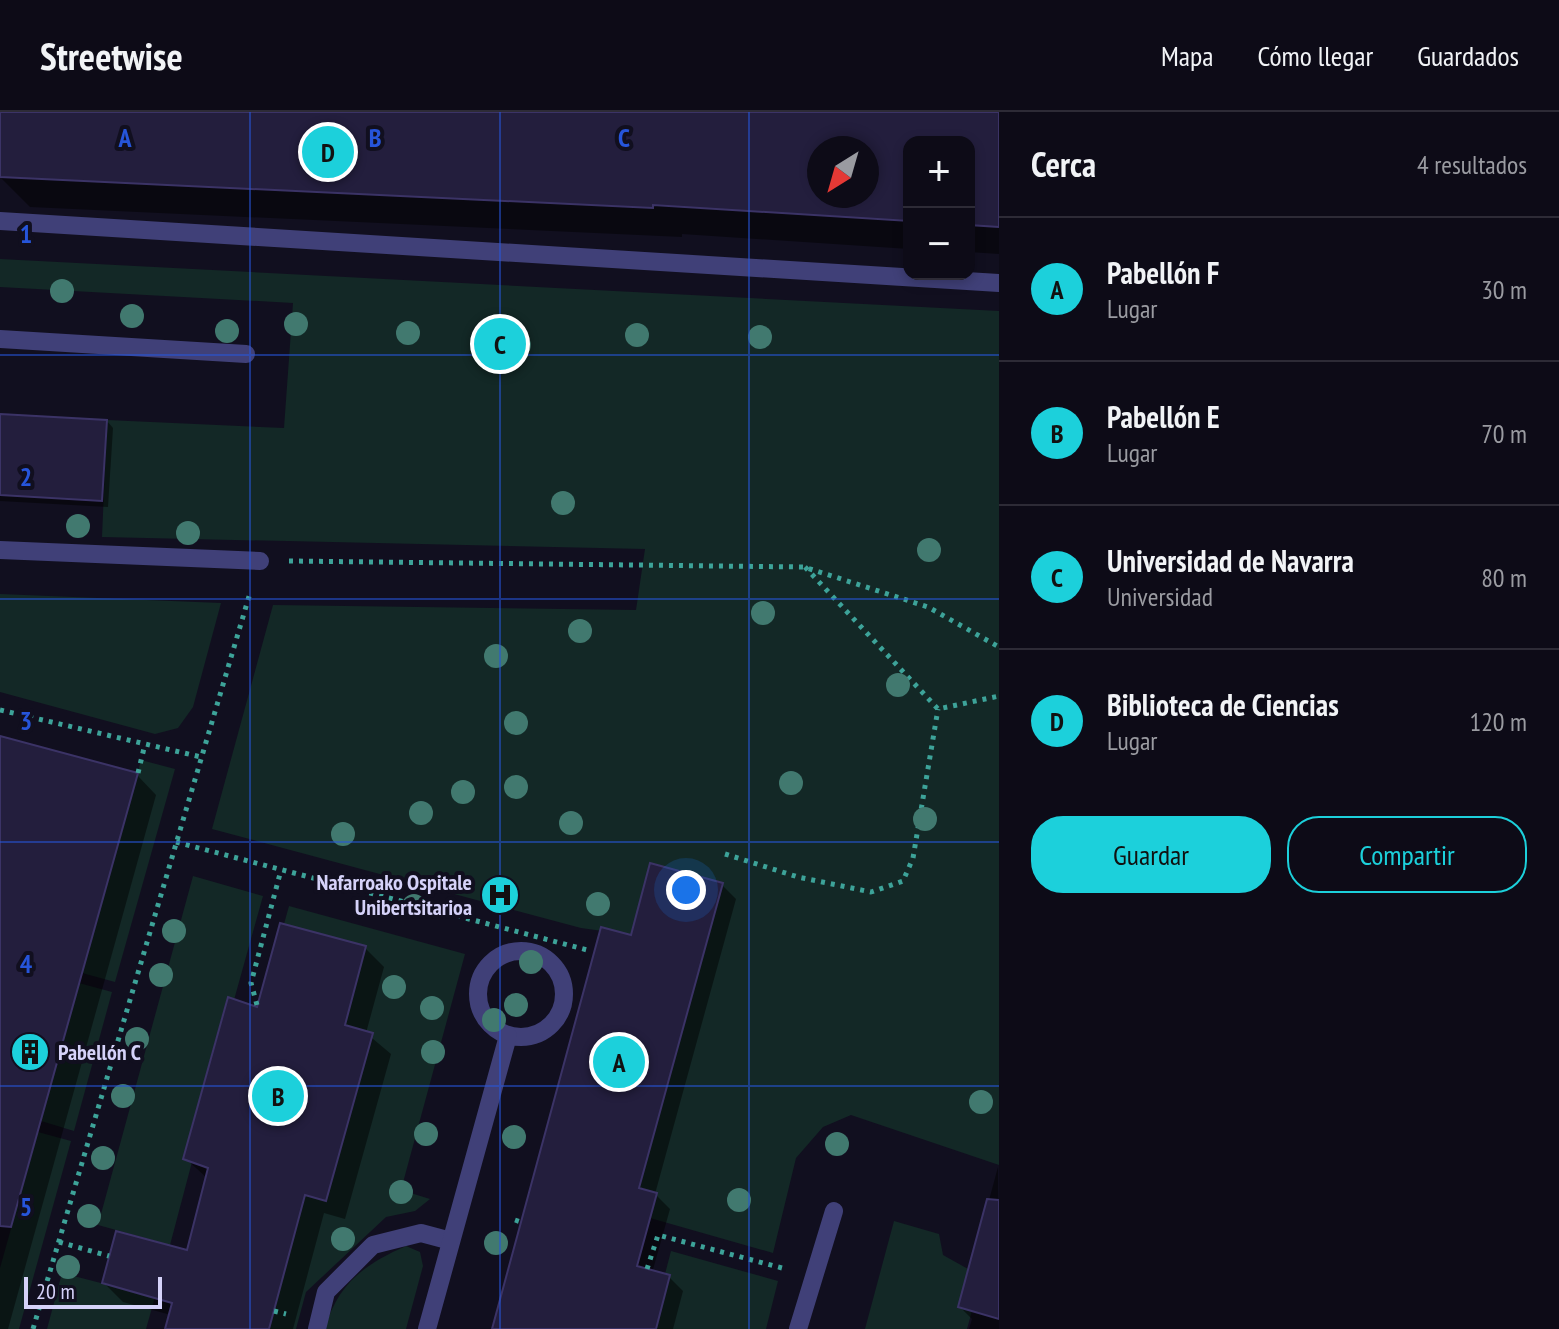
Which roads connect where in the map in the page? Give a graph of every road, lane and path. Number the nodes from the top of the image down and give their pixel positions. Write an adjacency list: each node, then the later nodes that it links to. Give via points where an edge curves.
1 (0, 221): 2 (lane)
2 (999, 283)
3 (0, 339): 4 (lane)
4 (246, 354)
5 (0, 550): 6 (lane)
6 (260, 561): 7 (path); 13 (path)
7 (804, 567): 8 (path, via 928,607); 10 (path)
8 (999, 647)
9 (999, 696): 10 (path)
10 (938, 709): 16 (path, via 913,858 903,881 871,892)
11 (0, 710): 12 (path)
12 (145, 744): 13 (path); 14 (path)
13 (201, 757): 15 (path)
14 (138, 773)
15 (176, 842): 17 (path); 23 (path)
16 (725, 854)
17 (281, 870): 18 (path); 19 (path, via 251,983)
18 (591, 951)
19 (257, 1005)
20 (508, 1036): 20 (lane, via 522,1038 547,1029 562,1006 561,979 554,967 531,952 502,955 481,975 478,1005 484,1018); 22 (lane)
21 (834, 1211): 30 (lane)
22 (451, 1241): 28 (lane, via 421,1233 373,1245 326,1292); 29 (lane)
23 (59, 1242): 24 (path); 27 (path)
24 (109, 1256)
25 (782, 1268): 26 (path, via 658,1235)
26 (647, 1269)
27 (33, 1329)
28 (317, 1329)
29 (427, 1329)
30 (798, 1329)

